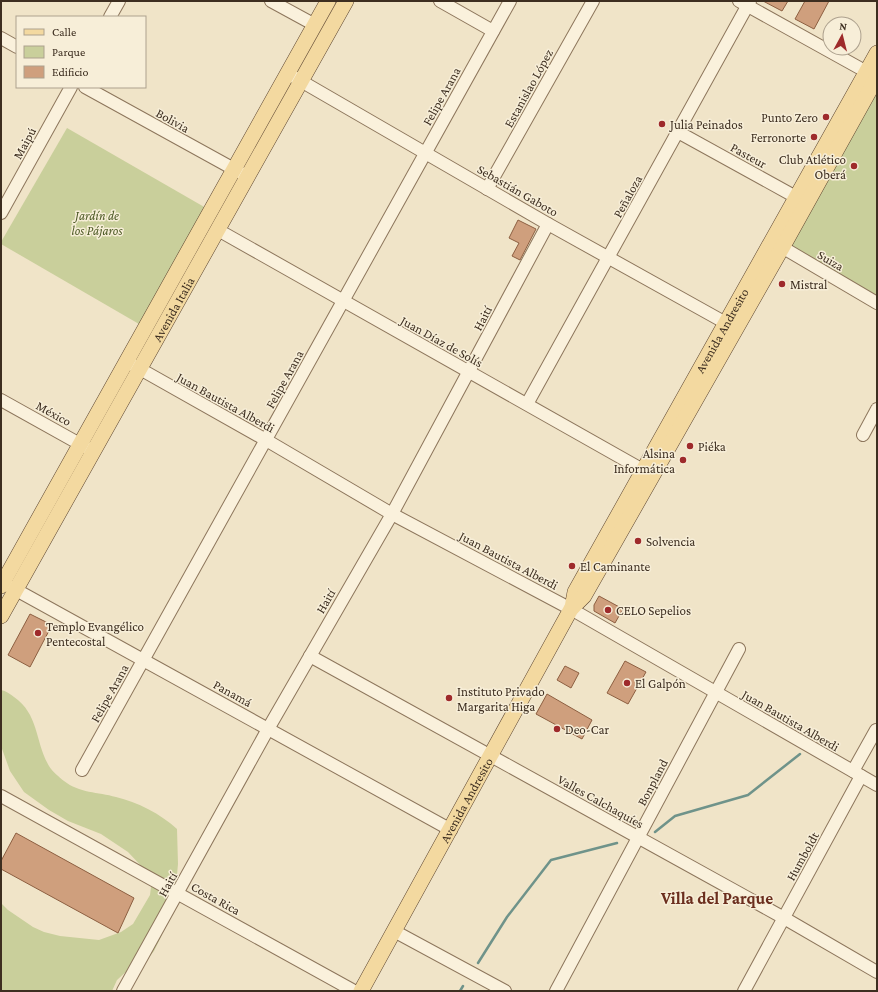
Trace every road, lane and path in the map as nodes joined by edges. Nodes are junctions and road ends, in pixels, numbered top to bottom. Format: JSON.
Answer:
{"nodes":[{"id":1,"x":119,"y":1,"type":"edge"},
{"id":2,"x":271,"y":1,"type":"edge"},
{"id":3,"x":328,"y":1,"type":"edge"},
{"id":4,"x":346,"y":1,"type":"edge"},
{"id":5,"x":440,"y":1,"type":"edge"},
{"id":6,"x":510,"y":1,"type":"edge"},
{"id":7,"x":593,"y":1,"type":"edge"},
{"id":8,"x":745,"y":3,"type":"edge"},
{"id":9,"x":111,"y":16,"type":"edge"},
{"id":10,"x":315,"y":25,"type":"junction"},
{"id":11,"x":493,"y":31,"type":"junction"},
{"id":12,"x":1,"y":38,"type":"edge"},
{"id":13,"x":16,"y":46,"type":"edge"},
{"id":14,"x":877,"y":53,"type":"edge"},
{"id":15,"x":287,"y":74,"type":"junction"},
{"id":16,"x":874,"y":76,"type":"edge"},
{"id":17,"x":301,"y":81,"type":"junction"},
{"id":18,"x":70,"y":88,"type":"edge"},
{"id":19,"x":88,"y":88,"type":"edge"},
{"id":20,"x":678,"y":132,"type":"junction"},
{"id":21,"x":425,"y":153,"type":"junction"},
{"id":22,"x":234,"y":169,"type":"junction"},
{"id":23,"x":247,"y":177,"type":"junction"},
{"id":24,"x":487,"y":189,"type":"junction"},
{"id":25,"x":802,"y":200,"type":"junction"},
{"id":26,"x":1,"y":213,"type":"edge"},
{"id":27,"x":548,"y":224,"type":"junction"},
{"id":28,"x":218,"y":230,"type":"junction"},
{"id":29,"x":777,"y":245,"type":"junction"},
{"id":30,"x":608,"y":258,"type":"junction"},
{"id":31,"x":343,"y":301,"type":"junction"},
{"id":32,"x":877,"y":303,"type":"edge"},
{"id":33,"x":731,"y":325,"type":"junction"},
{"id":34,"x":133,"y":366,"type":"junction"},
{"id":35,"x":469,"y":372,"type":"junction"},
{"id":36,"x":1,"y":400,"type":"edge"},
{"id":37,"x":528,"y":404,"type":"junction"},
{"id":38,"x":877,"y":410,"type":"edge"},
{"id":39,"x":863,"y":435,"type":"dead end"},
{"id":40,"x":266,"y":440,"type":"junction"},
{"id":41,"x":87,"y":448,"type":"junction"},
{"id":42,"x":648,"y":472,"type":"junction"},
{"id":43,"x":392,"y":514,"type":"junction"},
{"id":44,"x":5,"y":585,"type":"edge"},
{"id":45,"x":572,"y":609,"type":"junction"},
{"id":46,"x":1,"y":616,"type":"edge"},
{"id":47,"x":739,"y":649,"type":"dead end"},
{"id":48,"x":310,"y":656,"type":"junction"},
{"id":49,"x":143,"y":660,"type":"junction"},
{"id":50,"x":716,"y":692,"type":"junction"},
{"id":51,"x":268,"y":729,"type":"junction"},
{"id":52,"x":876,"y":730,"type":"dead end"},
{"id":53,"x":490,"y":756,"type":"junction"},
{"id":54,"x":82,"y":770,"type":"dead end"},
{"id":55,"x":857,"y":774,"type":"junction"},
{"id":56,"x":877,"y":785,"type":"edge"},
{"id":57,"x":1,"y":796,"type":"edge"},
{"id":58,"x":451,"y":830,"type":"junction"},
{"id":59,"x":638,"y":838,"type":"junction"},
{"id":60,"x":178,"y":893,"type":"junction"},
{"id":61,"x":784,"y":918,"type":"junction"},
{"id":62,"x":394,"y":931,"type":"junction"},
{"id":63,"x":877,"y":972,"type":"edge"},
{"id":64,"x":123,"y":991,"type":"edge"},
{"id":65,"x":354,"y":991,"type":"edge"},
{"id":66,"x":361,"y":991,"type":"edge"},
{"id":67,"x":505,"y":991,"type":"edge"},
{"id":68,"x":556,"y":991,"type":"edge"},
{"id":69,"x":744,"y":991,"type":"edge"}],
"edges":[{"from":1,"to":9,"type":"street"},
{"from":2,"to":10,"type":"street"},
{"from":3,"to":10,"type":"main road","name":"Avenida Italia"},
{"from":4,"to":17,"type":"main road","name":"Avenida Italia"},
{"from":5,"to":11,"type":"street"},
{"from":6,"to":11,"type":"street","name":"Felipe Arana"},
{"from":7,"to":24,"type":"street","name":"Estanislao López"},
{"from":8,"to":16,"type":"street"},
{"from":8,"to":20,"type":"street","name":"Peñaloza"},
{"from":10,"to":15,"type":"main road","name":"Avenida Italia"},
{"from":11,"to":21,"type":"street","name":"Felipe Arana"},
{"from":12,"to":13,"type":"street"},
{"from":14,"to":16,"type":"main road","name":"Avenida Andresito"},
{"from":15,"to":17,"type":"street","name":"Sebastián Gaboto"},
{"from":15,"to":22,"type":"main road","name":"Avenida Italia"},
{"from":16,"to":25,"type":"main road","name":"Avenida Andresito"},
{"from":17,"to":21,"type":"street","name":"Sebastián Gaboto"},
{"from":17,"to":23,"type":"main road","name":"Avenida Italia"},
{"from":18,"to":26,"type":"street","name":"Maipú"},
{"from":19,"to":22,"type":"street","name":"Bolivia"},
{"from":20,"to":25,"type":"street","name":"Pasteur"},
{"from":20,"to":30,"type":"street","name":"Peñaloza"},
{"from":21,"to":24,"type":"street","name":"Sebastián Gaboto"},
{"from":21,"to":31,"type":"street","name":"Felipe Arana"},
{"from":22,"to":23,"type":"street","name":"Bolivia"},
{"from":22,"to":34,"type":"main road","name":"Avenida Italia"},
{"from":23,"to":28,"type":"main road","name":"Avenida Italia"},
{"from":24,"to":27,"type":"street","name":"Sebastián Gaboto"},
{"from":25,"to":29,"type":"main road","name":"Avenida Andresito"},
{"from":27,"to":30,"type":"street","name":"Sebastián Gaboto"},
{"from":27,"to":35,"type":"street","name":"Haití"},
{"from":28,"to":31,"type":"street","name":"Juan Díaz de Solís"},
{"from":28,"to":34,"type":"main road","name":"Avenida Italia"},
{"from":29,"to":32,"type":"street","name":"Suiza"},
{"from":29,"to":33,"type":"main road","name":"Avenida Andresito"},
{"from":30,"to":33,"type":"street","name":"Sebastián Gaboto"},
{"from":30,"to":37,"type":"street","name":"Peñaloza"},
{"from":31,"to":35,"type":"street","name":"Juan Díaz de Solís"},
{"from":31,"to":40,"type":"street","name":"Felipe Arana"},
{"from":33,"to":42,"type":"main road","name":"Avenida Andresito"},
{"from":34,"to":40,"type":"street","name":"Juan Bautista Alberdi"},
{"from":34,"to":41,"type":"main road","name":"Avenida Italia"},
{"from":35,"to":37,"type":"street","name":"Juan Díaz de Solís"},
{"from":35,"to":43,"type":"street","name":"Haití"},
{"from":36,"to":41,"type":"street","name":"México"},
{"from":37,"to":42,"type":"street","name":"Juan Díaz de Solís"},
{"from":38,"to":39,"type":"street"},
{"from":40,"to":43,"type":"street","name":"Juan Bautista Alberdi"},
{"from":40,"to":49,"type":"street","name":"Felipe Arana"},
{"from":41,"to":44,"type":"main road","name":"Avenida Italia"},
{"from":42,"to":45,"type":"main road","name":"Avenida Andresito"},
{"from":43,"to":45,"type":"street","name":"Juan Bautista Alberdi"},
{"from":43,"to":48,"type":"street","name":"Haití"},
{"from":44,"to":46,"type":"main road","name":"Avenida Italia"},
{"from":44,"to":49,"type":"street","name":"Panamá"},
{"from":45,"to":50,"type":"street","name":"Juan Bautista Alberdi"},
{"from":45,"to":53,"type":"main road","name":"Avenida Andresito"},
{"from":47,"to":50,"type":"street","name":"Bonpland"},
{"from":48,"to":51,"type":"street","name":"Haití"},
{"from":48,"to":53,"type":"street","name":"Valles Calchaquíes"},
{"from":49,"to":51,"type":"street","name":"Panamá"},
{"from":49,"to":54,"type":"street","name":"Felipe Arana"},
{"from":50,"to":55,"type":"street","name":"Juan Bautista Alberdi"},
{"from":50,"to":59,"type":"street","name":"Bonpland"},
{"from":51,"to":58,"type":"street","name":"Panamá"},
{"from":51,"to":60,"type":"street","name":"Haití"},
{"from":52,"to":55,"type":"street","name":"Humboldt"},
{"from":53,"to":58,"type":"main road","name":"Avenida Andresito"},
{"from":53,"to":59,"type":"street","name":"Valles Calchaquíes"},
{"from":55,"to":56,"type":"street","name":"Juan Bautista Alberdi"},
{"from":55,"to":61,"type":"street","name":"Humboldt"},
{"from":57,"to":60,"type":"street","name":"Costa Rica"},
{"from":58,"to":62,"type":"main road","name":"Avenida Andresito"},
{"from":59,"to":61,"type":"street","name":"Valles Calchaquíes"},
{"from":59,"to":68,"type":"street","name":"Bonpland"},
{"from":60,"to":64,"type":"street","name":"Haití"},
{"from":60,"to":65,"type":"street","name":"Costa Rica"},
{"from":61,"to":63,"type":"street","name":"Valles Calchaquíes"},
{"from":61,"to":69,"type":"street","name":"Humboldt"},
{"from":62,"to":66,"type":"main road","name":"Avenida Andresito"},
{"from":62,"to":67,"type":"street"}]}
